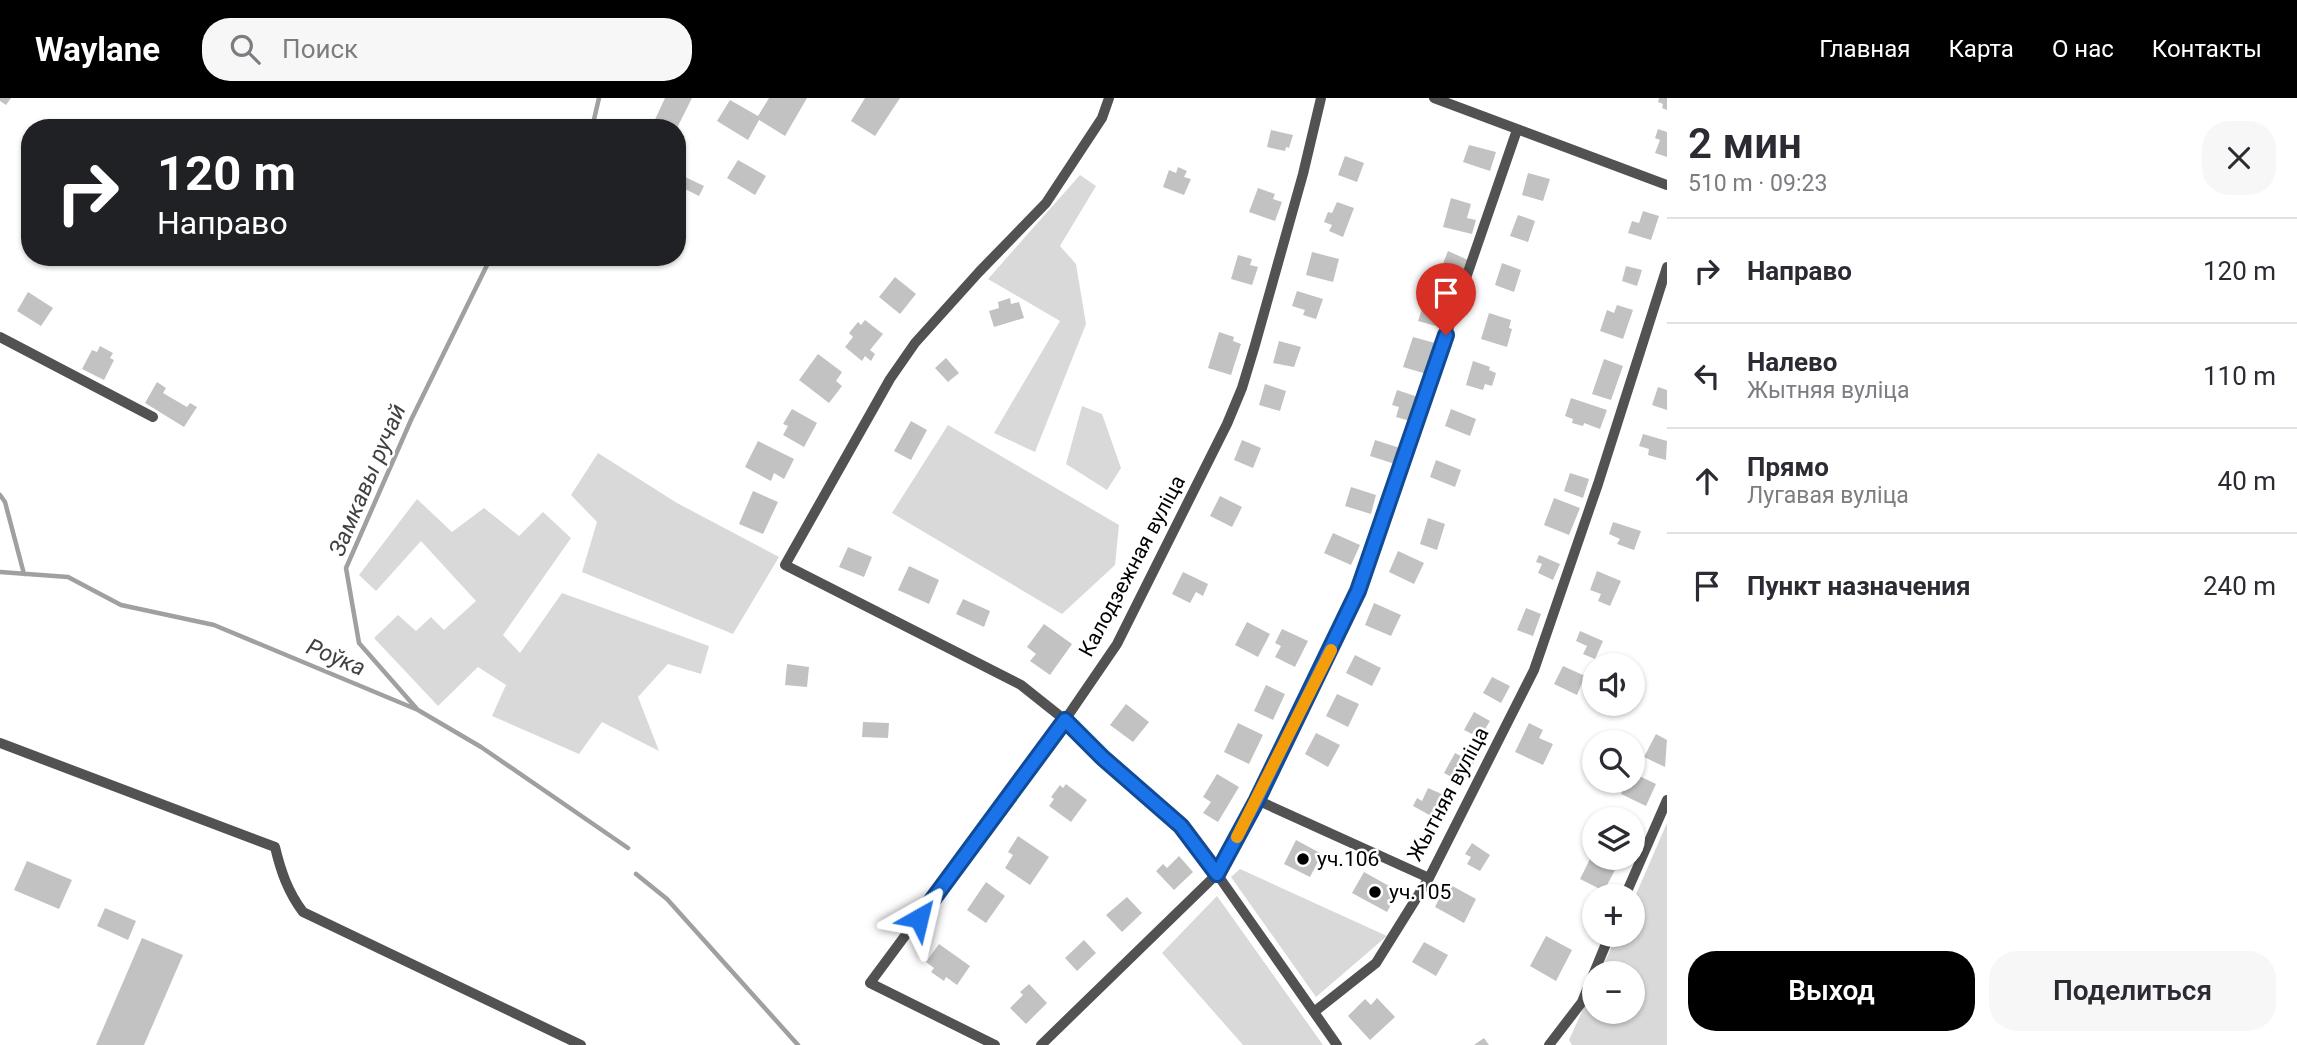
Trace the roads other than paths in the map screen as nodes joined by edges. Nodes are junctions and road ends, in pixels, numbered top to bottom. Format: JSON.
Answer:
{"nodes":[{"id":1,"x":1109,"y":98,"type":"edge"},
{"id":2,"x":1321,"y":98,"type":"edge"},
{"id":3,"x":1434,"y":98,"type":"edge"},
{"id":4,"x":1517,"y":130,"type":"junction"},
{"id":5,"x":1665,"y":181,"type":"edge"},
{"id":6,"x":1667,"y":267,"type":"edge"},
{"id":7,"x":0,"y":337,"type":"edge"},
{"id":8,"x":153,"y":417,"type":"dead end"},
{"id":9,"x":1065,"y":720,"type":"junction"},
{"id":10,"x":0,"y":743,"type":"edge"},
{"id":11,"x":1257,"y":800,"type":"junction"},
{"id":12,"x":1667,"y":800,"type":"edge"},
{"id":13,"x":1217,"y":874,"type":"junction"},
{"id":14,"x":1429,"y":878,"type":"junction"},
{"id":15,"x":1630,"y":884,"type":"edge"},
{"id":16,"x":1605,"y":947,"type":"edge"},
{"id":17,"x":1314,"y":1012,"type":"junction"},
{"id":18,"x":581,"y":1045,"type":"edge"},
{"id":19,"x":995,"y":1045,"type":"edge"},
{"id":20,"x":1041,"y":1045,"type":"edge"},
{"id":21,"x":1337,"y":1045,"type":"edge"},
{"id":22,"x":1549,"y":1045,"type":"edge"}],
"edges":[{"from":1,"to":9,"type":"street"},
{"from":2,"to":9,"type":"street","name":"Калодзежная вуліца"},
{"from":3,"to":4,"type":"street"},
{"from":4,"to":5,"type":"street"},
{"from":4,"to":11,"type":"street"},
{"from":6,"to":14,"type":"street","name":"Жытняя вуліца"},
{"from":7,"to":8,"type":"street"},
{"from":9,"to":13,"type":"street"},
{"from":9,"to":19,"type":"street","name":"Калодзежная вуліца"},
{"from":10,"to":18,"type":"street"},
{"from":11,"to":13,"type":"street"},
{"from":11,"to":14,"type":"street","name":"Жытняя вуліца"},
{"from":12,"to":15,"type":"street"},
{"from":13,"to":17,"type":"street"},
{"from":13,"to":20,"type":"street"},
{"from":14,"to":17,"type":"street"},
{"from":16,"to":22,"type":"street"},
{"from":17,"to":21,"type":"street"}]}
